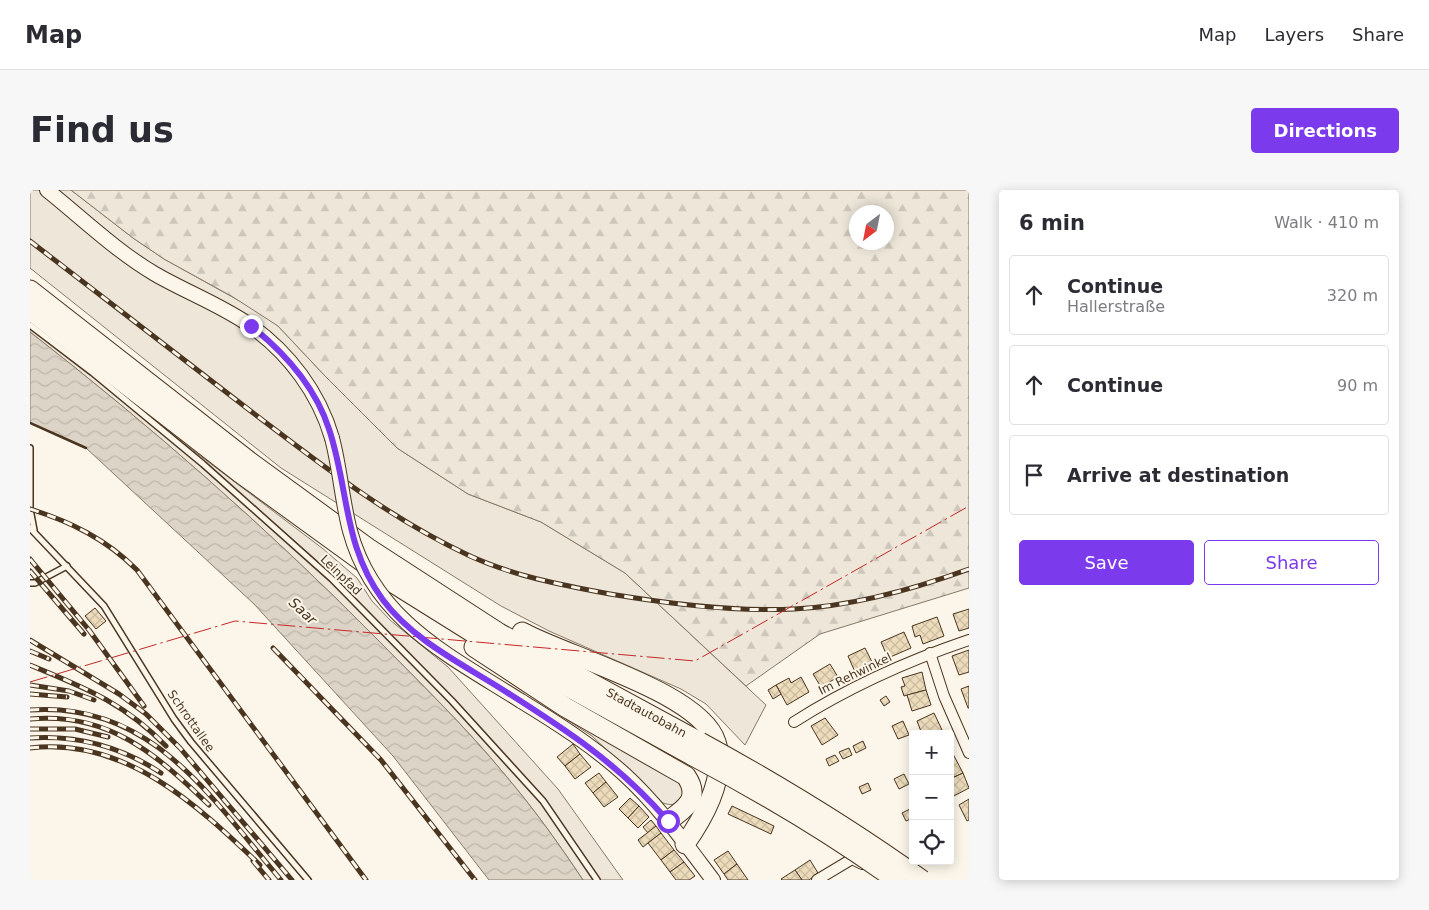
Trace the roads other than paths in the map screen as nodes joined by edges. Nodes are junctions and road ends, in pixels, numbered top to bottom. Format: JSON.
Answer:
{"nodes":[{"id":1,"x":47,"y":190,"type":"edge"},
{"id":2,"x":30,"y":290,"type":"edge"},
{"id":3,"x":30,"y":310,"type":"edge"},
{"id":4,"x":30,"y":325,"type":"edge"},
{"id":5,"x":30,"y":448,"type":"edge"},
{"id":6,"x":305,"y":511,"type":"junction"},
{"id":7,"x":32,"y":529,"type":"edge"},
{"id":8,"x":68,"y":566,"type":"junction"},
{"id":9,"x":391,"y":573,"type":"junction"},
{"id":10,"x":30,"y":583,"type":"edge"},
{"id":11,"x":969,"y":640,"type":"edge"},
{"id":12,"x":930,"y":654,"type":"junction"},
{"id":13,"x":794,"y":722,"type":"dead end"},
{"id":14,"x":697,"y":749,"type":"junction"},
{"id":15,"x":969,"y":753,"type":"edge"},
{"id":16,"x":668,"y":821,"type":"junction"},
{"id":17,"x":685,"y":844,"type":"junction"},
{"id":18,"x":308,"y":880,"type":"edge"},
{"id":19,"x":597,"y":880,"type":"edge"},
{"id":20,"x":713,"y":880,"type":"edge"},
{"id":21,"x":817,"y":880,"type":"edge"},
{"id":22,"x":884,"y":880,"type":"edge"},
{"id":23,"x":896,"y":880,"type":"edge"},
{"id":24,"x":922,"y":880,"type":"edge"}],
"edges":[{"from":1,"to":16,"type":"street","bridge":true},
{"from":2,"to":6,"type":"highway"},
{"from":3,"to":6,"type":"highway"},
{"from":4,"to":19,"type":"lane","name":"Leinpfad"},
{"from":5,"to":7,"type":"lane"},
{"from":6,"to":9,"type":"highway"},
{"from":6,"to":9,"type":"highway","name":"Stadtautobahn"},
{"from":7,"to":8,"type":"lane","name":"Schrottallee"},
{"from":8,"to":10,"type":"lane"},
{"from":8,"to":18,"type":"lane","name":"Schrottallee"},
{"from":9,"to":14,"type":"highway","name":"Stadtautobahn"},
{"from":9,"to":16,"type":"highway"},
{"from":9,"to":17,"type":"highway"},
{"from":11,"to":12,"type":"street","name":"Im Rehwinkel"},
{"from":12,"to":13,"type":"street","name":"Im Rehwinkel"},
{"from":12,"to":15,"type":"street"},
{"from":14,"to":23,"type":"highway","bridge":true},
{"from":14,"to":24,"type":"highway","name":"Stadtautobahn","bridge":true},
{"from":16,"to":17,"type":"street"},
{"from":17,"to":20,"type":"street"},
{"from":21,"to":22,"type":"street"}]}
